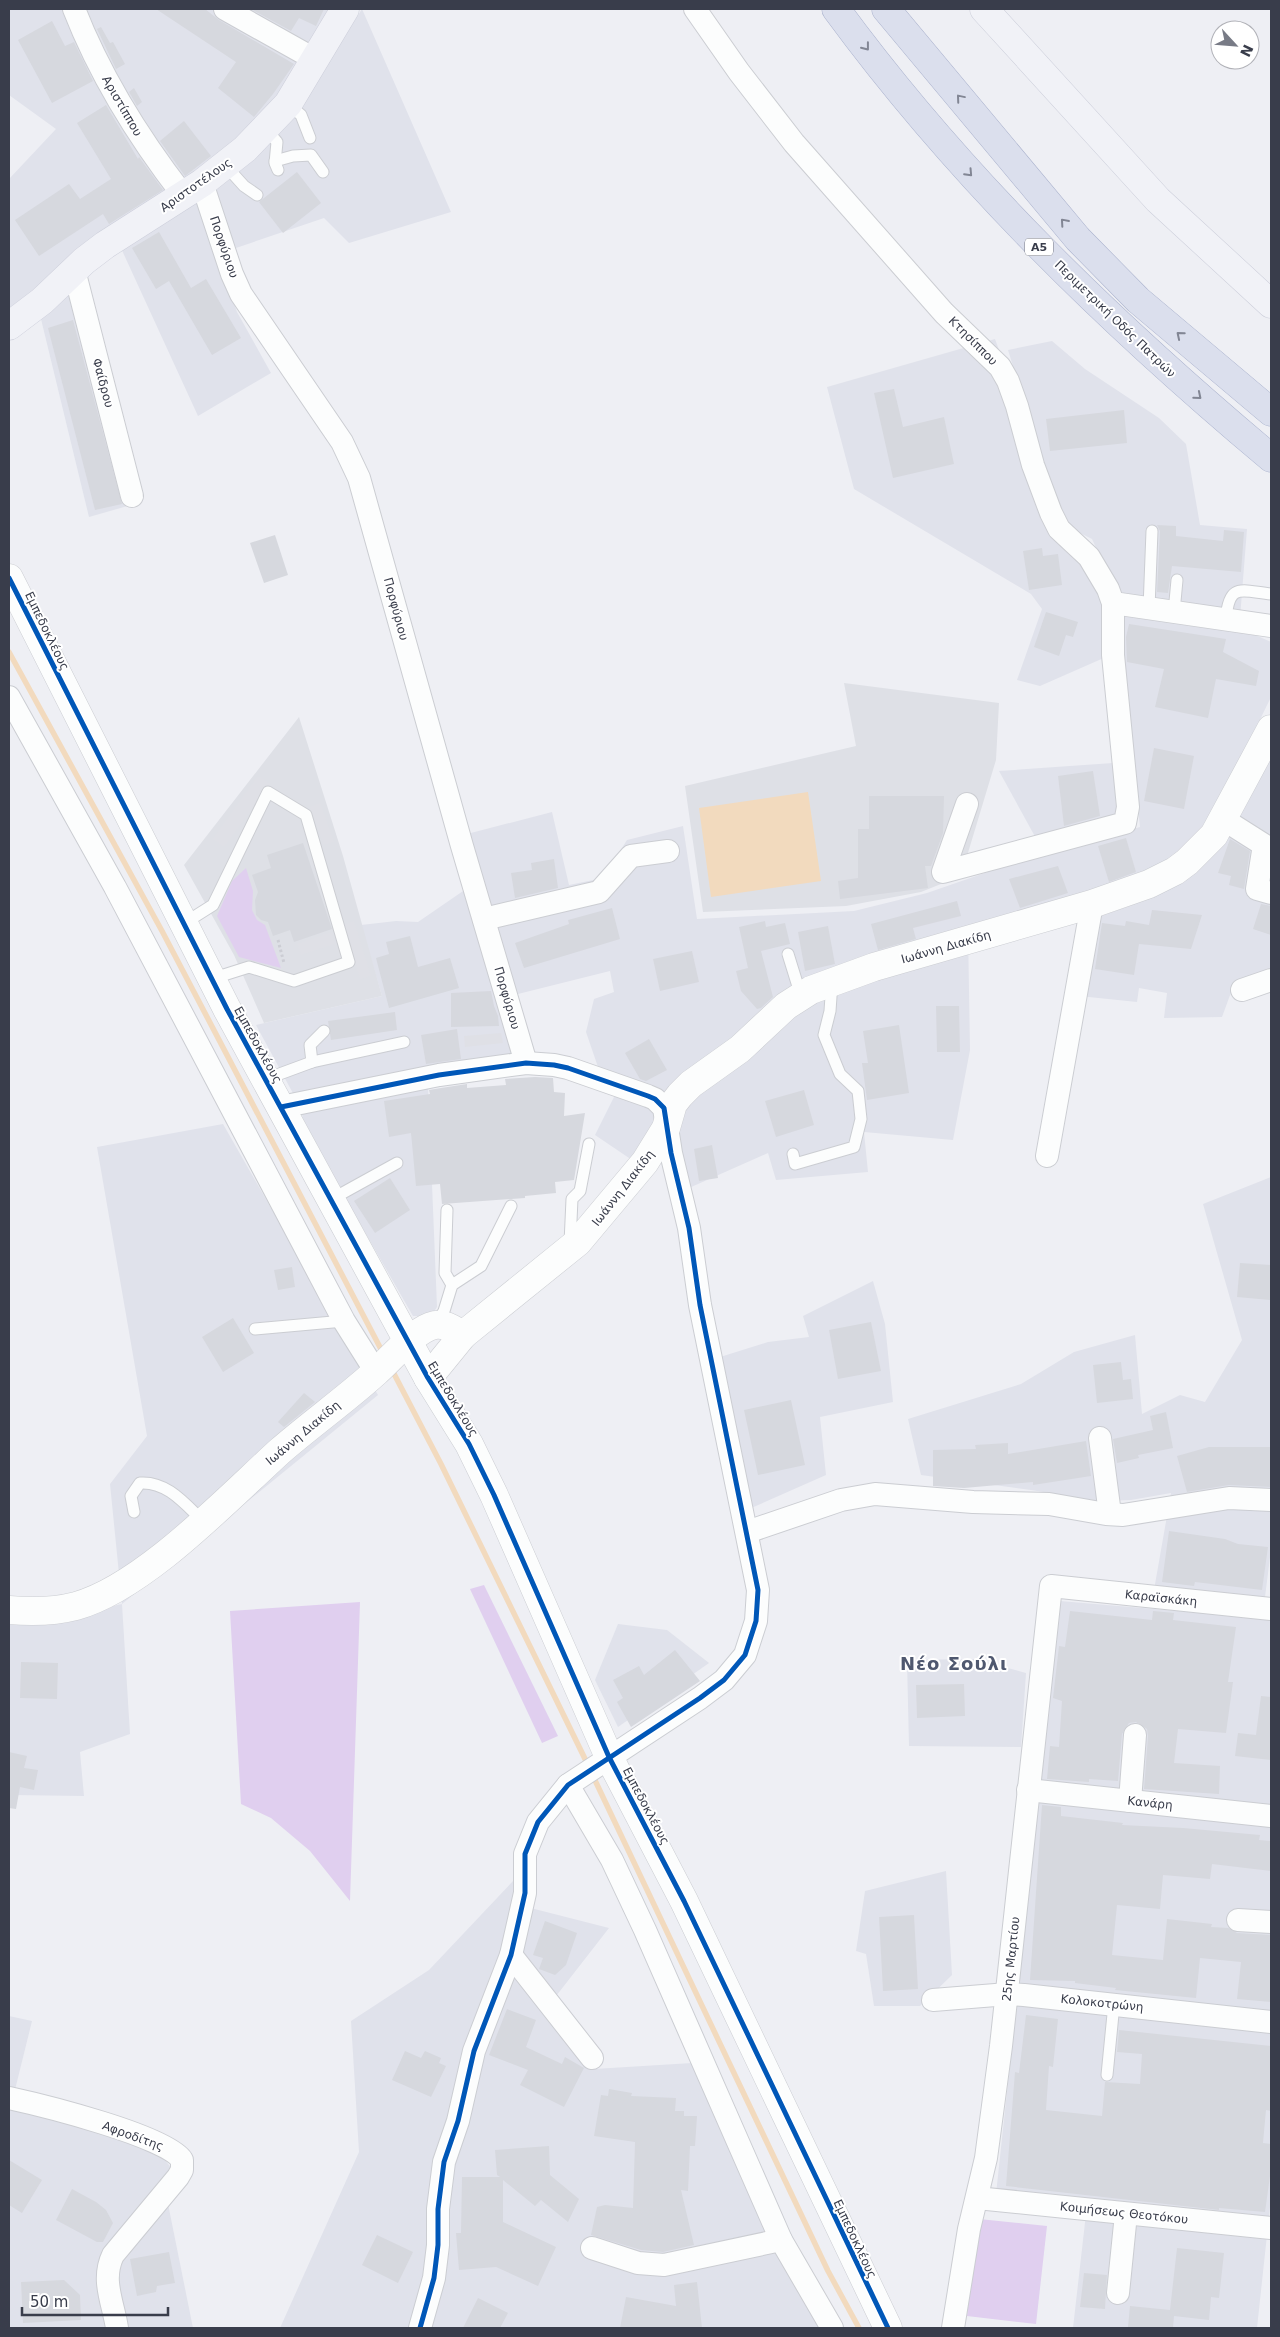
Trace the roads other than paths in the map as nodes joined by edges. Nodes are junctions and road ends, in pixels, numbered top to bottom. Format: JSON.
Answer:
{"nodes":[{"id":1,"x":74,"y":9,"type":"edge"},
{"id":2,"x":225,"y":9,"type":"edge"},
{"id":3,"x":345,"y":9,"type":"edge"},
{"id":4,"x":696,"y":9,"type":"edge"},
{"id":5,"x":836,"y":9,"type":"edge"},
{"id":6,"x":886,"y":9,"type":"edge"},
{"id":7,"x":984,"y":9,"type":"edge"},
{"id":8,"x":316,"y":60,"type":"junction"},
{"id":9,"x":288,"y":104,"type":"junction"},
{"id":10,"x":266,"y":129,"type":"junction"},
{"id":11,"x":310,"y":138,"type":"dead end"},
{"id":12,"x":226,"y":165,"type":"junction"},
{"id":13,"x":323,"y":172,"type":"dead end"},
{"id":14,"x":193,"y":189,"type":"junction"},
{"id":15,"x":257,"y":195,"type":"dead end"},
{"id":16,"x":74,"y":270,"type":"junction"},
{"id":17,"x":1271,"y":304,"type":"edge"},
{"id":18,"x":9,"y":326,"type":"edge"},
{"id":19,"x":1271,"y":412,"type":"edge"},
{"id":20,"x":1271,"y":458,"type":"edge"},
{"id":21,"x":132,"y":496,"type":"dead end"},
{"id":22,"x":1152,"y":531,"type":"dead end"},
{"id":23,"x":9,"y":578,"type":"edge"},
{"id":24,"x":1177,"y":580,"type":"dead end"},
{"id":25,"x":1271,"y":594,"type":"edge"},
{"id":26,"x":1113,"y":603,"type":"junction"},
{"id":27,"x":1149,"y":608,"type":"junction"},
{"id":28,"x":1174,"y":612,"type":"junction"},
{"id":29,"x":1226,"y":619,"type":"junction"},
{"id":30,"x":1271,"y":626,"type":"edge"},
{"id":31,"x":9,"y":697,"type":"edge"},
{"id":32,"x":1271,"y":729,"type":"edge"},
{"id":33,"x":967,"y":804,"type":"dead end"},
{"id":34,"x":1223,"y":820,"type":"junction"},
{"id":35,"x":668,"y":851,"type":"dead end"},
{"id":36,"x":1271,"y":893,"type":"edge"},
{"id":37,"x":1092,"y":904,"type":"junction"},
{"id":38,"x":484,"y":919,"type":"junction"},
{"id":39,"x":183,"y":924,"type":"junction"},
{"id":40,"x":788,"y":954,"type":"dead end"},
{"id":41,"x":211,"y":979,"type":"junction"},
{"id":42,"x":1271,"y":980,"type":"edge"},
{"id":43,"x":832,"y":982,"type":"junction"},
{"id":44,"x":1242,"y":990,"type":"dead end"},
{"id":45,"x":801,"y":996,"type":"junction"},
{"id":46,"x":324,"y":1031,"type":"dead end"},
{"id":47,"x":404,"y":1042,"type":"dead end"},
{"id":48,"x":312,"y":1062,"type":"junction"},
{"id":49,"x":526,"y":1063,"type":"junction"},
{"id":50,"x":266,"y":1080,"type":"junction"},
{"id":51,"x":281,"y":1107,"type":"junction"},
{"id":52,"x":666,"y":1128,"type":"junction"},
{"id":53,"x":589,"y":1144,"type":"dead end"},
{"id":54,"x":793,"y":1154,"type":"dead end"},
{"id":55,"x":1047,"y":1156,"type":"dead end"},
{"id":56,"x":397,"y":1163,"type":"dead end"},
{"id":57,"x":330,"y":1200,"type":"junction"},
{"id":58,"x":511,"y":1206,"type":"dead end"},
{"id":59,"x":447,"y":1210,"type":"dead end"},
{"id":60,"x":570,"y":1250,"type":"junction"},
{"id":61,"x":452,"y":1285,"type":"junction"},
{"id":62,"x":344,"y":1321,"type":"junction"},
{"id":63,"x":436,"y":1324,"type":"junction"},
{"id":64,"x":255,"y":1328,"type":"dead end"},
{"id":65,"x":463,"y":1334,"type":"junction"},
{"id":66,"x":408,"y":1342,"type":"junction"},
{"id":67,"x":376,"y":1372,"type":"junction"},
{"id":68,"x":428,"y":1378,"type":"junction"},
{"id":69,"x":1100,"y":1438,"type":"dead end"},
{"id":70,"x":1271,"y":1500,"type":"edge"},
{"id":71,"x":134,"y":1512,"type":"dead end"},
{"id":72,"x":1110,"y":1514,"type":"junction"},
{"id":73,"x":203,"y":1521,"type":"junction"},
{"id":74,"x":748,"y":1532,"type":"junction"},
{"id":75,"x":1051,"y":1586,"type":"joint"},
{"id":76,"x":1271,"y":1609,"type":"edge"},
{"id":77,"x":9,"y":1610,"type":"edge"},
{"id":78,"x":1135,"y":1735,"type":"dead end"},
{"id":79,"x":609,"y":1757,"type":"junction"},
{"id":80,"x":575,"y":1781,"type":"junction"},
{"id":81,"x":1028,"y":1790,"type":"junction"},
{"id":82,"x":1130,"y":1801,"type":"junction"},
{"id":83,"x":1271,"y":1816,"type":"edge"},
{"id":84,"x":1238,"y":1920,"type":"dead end"},
{"id":85,"x":1271,"y":1922,"type":"edge"},
{"id":86,"x":511,"y":1955,"type":"junction"},
{"id":87,"x":1008,"y":1994,"type":"junction"},
{"id":88,"x":933,"y":2000,"type":"dead end"},
{"id":89,"x":1114,"y":2004,"type":"junction"},
{"id":90,"x":1271,"y":2022,"type":"edge"},
{"id":91,"x":592,"y":2058,"type":"dead end"},
{"id":92,"x":1107,"y":2074,"type":"dead end"},
{"id":93,"x":9,"y":2098,"type":"edge"},
{"id":94,"x":977,"y":2198,"type":"junction"},
{"id":95,"x":1126,"y":2214,"type":"junction"},
{"id":96,"x":1271,"y":2228,"type":"edge"},
{"id":97,"x":781,"y":2240,"type":"junction"},
{"id":98,"x":592,"y":2248,"type":"dead end"},
{"id":99,"x":1118,"y":2293,"type":"dead end"},
{"id":100,"x":117,"y":2328,"type":"edge"},
{"id":101,"x":420,"y":2328,"type":"edge"},
{"id":102,"x":832,"y":2328,"type":"edge"},
{"id":103,"x":888,"y":2328,"type":"edge"},
{"id":104,"x":953,"y":2328,"type":"edge"}],
"edges":[{"from":1,"to":14,"type":"street","name":"Αριστίππου"},
{"from":2,"to":8,"type":"street"},
{"from":3,"to":8,"type":"main road","name":"Αριστοτέλους"},
{"from":4,"to":26,"type":"street","name":"Κτησίππου"},
{"from":5,"to":20,"type":"highway","name":"Περιμετρική Οδός Πατρών","number":"Α5","one_way":true},
{"from":19,"to":6,"type":"highway","one_way":true},
{"from":7,"to":17,"type":"main road"},
{"from":8,"to":9,"type":"main road","name":"Αριστοτέλους"},
{"from":9,"to":10,"type":"main road","name":"Αριστοτέλους"},
{"from":9,"to":11,"type":"lane"},
{"from":10,"to":12,"type":"main road","name":"Αριστοτέλους"},
{"from":10,"to":13,"type":"lane"},
{"from":12,"to":14,"type":"main road","name":"Αριστοτέλους"},
{"from":12,"to":15,"type":"lane"},
{"from":14,"to":16,"type":"main road","name":"Αριστοτέλους"},
{"from":14,"to":38,"type":"street","name":"Πορφύριου"},
{"from":16,"to":18,"type":"main road","name":"Αριστοτέλους"},
{"from":16,"to":21,"type":"street","name":"Φαίδρου"},
{"from":22,"to":27,"type":"lane"},
{"from":23,"to":39,"type":"street","name":"Εμπεδοκλέους"},
{"from":24,"to":28,"type":"lane"},
{"from":25,"to":29,"type":"lane"},
{"from":26,"to":27,"type":"street"},
{"from":26,"to":33,"type":"street"},
{"from":27,"to":28,"type":"street"},
{"from":28,"to":29,"type":"street"},
{"from":29,"to":30,"type":"street"},
{"from":31,"to":62,"type":"street"},
{"from":32,"to":34,"type":"street","name":"Ιωάννη Διακίδη"},
{"from":34,"to":36,"type":"street"},
{"from":34,"to":37,"type":"street","name":"Ιωάννη Διακίδη"},
{"from":35,"to":38,"type":"street"},
{"from":37,"to":43,"type":"street","name":"Ιωάννη Διακίδη"},
{"from":37,"to":55,"type":"street"},
{"from":38,"to":49,"type":"street","name":"Πορφύριου"},
{"from":39,"to":41,"type":"street","name":"Εμπεδοκλέους"},
{"from":39,"to":41,"type":"lane"},
{"from":40,"to":45,"type":"lane"},
{"from":41,"to":50,"type":"street","name":"Εμπεδοκλέους"},
{"from":42,"to":44,"type":"street"},
{"from":43,"to":45,"type":"street","name":"Ιωάννη Διακίδη"},
{"from":43,"to":54,"type":"lane"},
{"from":45,"to":52,"type":"street","name":"Ιωάννη Διακίδη"},
{"from":46,"to":48,"type":"lane"},
{"from":47,"to":48,"type":"lane"},
{"from":48,"to":50,"type":"lane"},
{"from":49,"to":51,"type":"street"},
{"from":49,"to":52,"type":"street"},
{"from":50,"to":51,"type":"street","name":"Εμπεδοκλέους"},
{"from":51,"to":57,"type":"street","name":"Εμπεδοκλέους"},
{"from":52,"to":60,"type":"street","name":"Ιωάννη Διακίδη"},
{"from":52,"to":74,"type":"street"},
{"from":53,"to":60,"type":"lane"},
{"from":56,"to":57,"type":"lane"},
{"from":57,"to":66,"type":"street","name":"Εμπεδοκλέους"},
{"from":58,"to":61,"type":"lane"},
{"from":59,"to":61,"type":"lane"},
{"from":60,"to":65,"type":"street","name":"Ιωάννη Διακίδη"},
{"from":61,"to":63,"type":"lane"},
{"from":62,"to":64,"type":"lane"},
{"from":62,"to":67,"type":"street"},
{"from":63,"to":65,"type":"street"},
{"from":63,"to":66,"type":"street","name":"Ιωάννη Διακίδη"},
{"from":65,"to":68,"type":"street","name":"Ιωάννη Διακίδη"},
{"from":66,"to":67,"type":"street","name":"Ιωάννη Διακίδη"},
{"from":66,"to":68,"type":"street","name":"Εμπεδοκλέους"},
{"from":67,"to":73,"type":"street","name":"Ιωάννη Διακίδη"},
{"from":68,"to":79,"type":"street","name":"Εμπεδοκλέους"},
{"from":69,"to":72,"type":"street"},
{"from":70,"to":72,"type":"street"},
{"from":71,"to":73,"type":"lane"},
{"from":72,"to":74,"type":"street"},
{"from":73,"to":77,"type":"street","name":"Ιωάννη Διακίδη"},
{"from":74,"to":79,"type":"street"},
{"from":75,"to":76,"type":"street","name":"Καραϊσκάκη"},
{"from":75,"to":81,"type":"street","name":"25ης Μαρτίου"},
{"from":78,"to":82,"type":"street"},
{"from":79,"to":80,"type":"street"},
{"from":79,"to":103,"type":"street","name":"Εμπεδοκλέους"},
{"from":80,"to":86,"type":"street"},
{"from":80,"to":97,"type":"street"},
{"from":81,"to":82,"type":"street","name":"Κανάρη"},
{"from":81,"to":87,"type":"street","name":"25ης Μαρτίου"},
{"from":82,"to":83,"type":"street","name":"Κανάρη"},
{"from":84,"to":85,"type":"street"},
{"from":86,"to":91,"type":"street"},
{"from":86,"to":101,"type":"street"},
{"from":87,"to":88,"type":"street","name":"Κολοκοτρώνη"},
{"from":87,"to":89,"type":"street","name":"Κολοκοτρώνη"},
{"from":87,"to":94,"type":"street","name":"25ης Μαρτίου"},
{"from":89,"to":90,"type":"street","name":"Κολοκοτρώνη"},
{"from":89,"to":92,"type":"lane"},
{"from":93,"to":100,"type":"street","name":"Αφροδίτης"},
{"from":94,"to":95,"type":"street","name":"Κοιμήσεως Θεοτόκου"},
{"from":94,"to":104,"type":"street","name":"25ης Μαρτίου"},
{"from":95,"to":96,"type":"street","name":"Κοιμήσεως Θεοτόκου"},
{"from":95,"to":99,"type":"street"},
{"from":97,"to":98,"type":"street"},
{"from":97,"to":102,"type":"street"}]}
